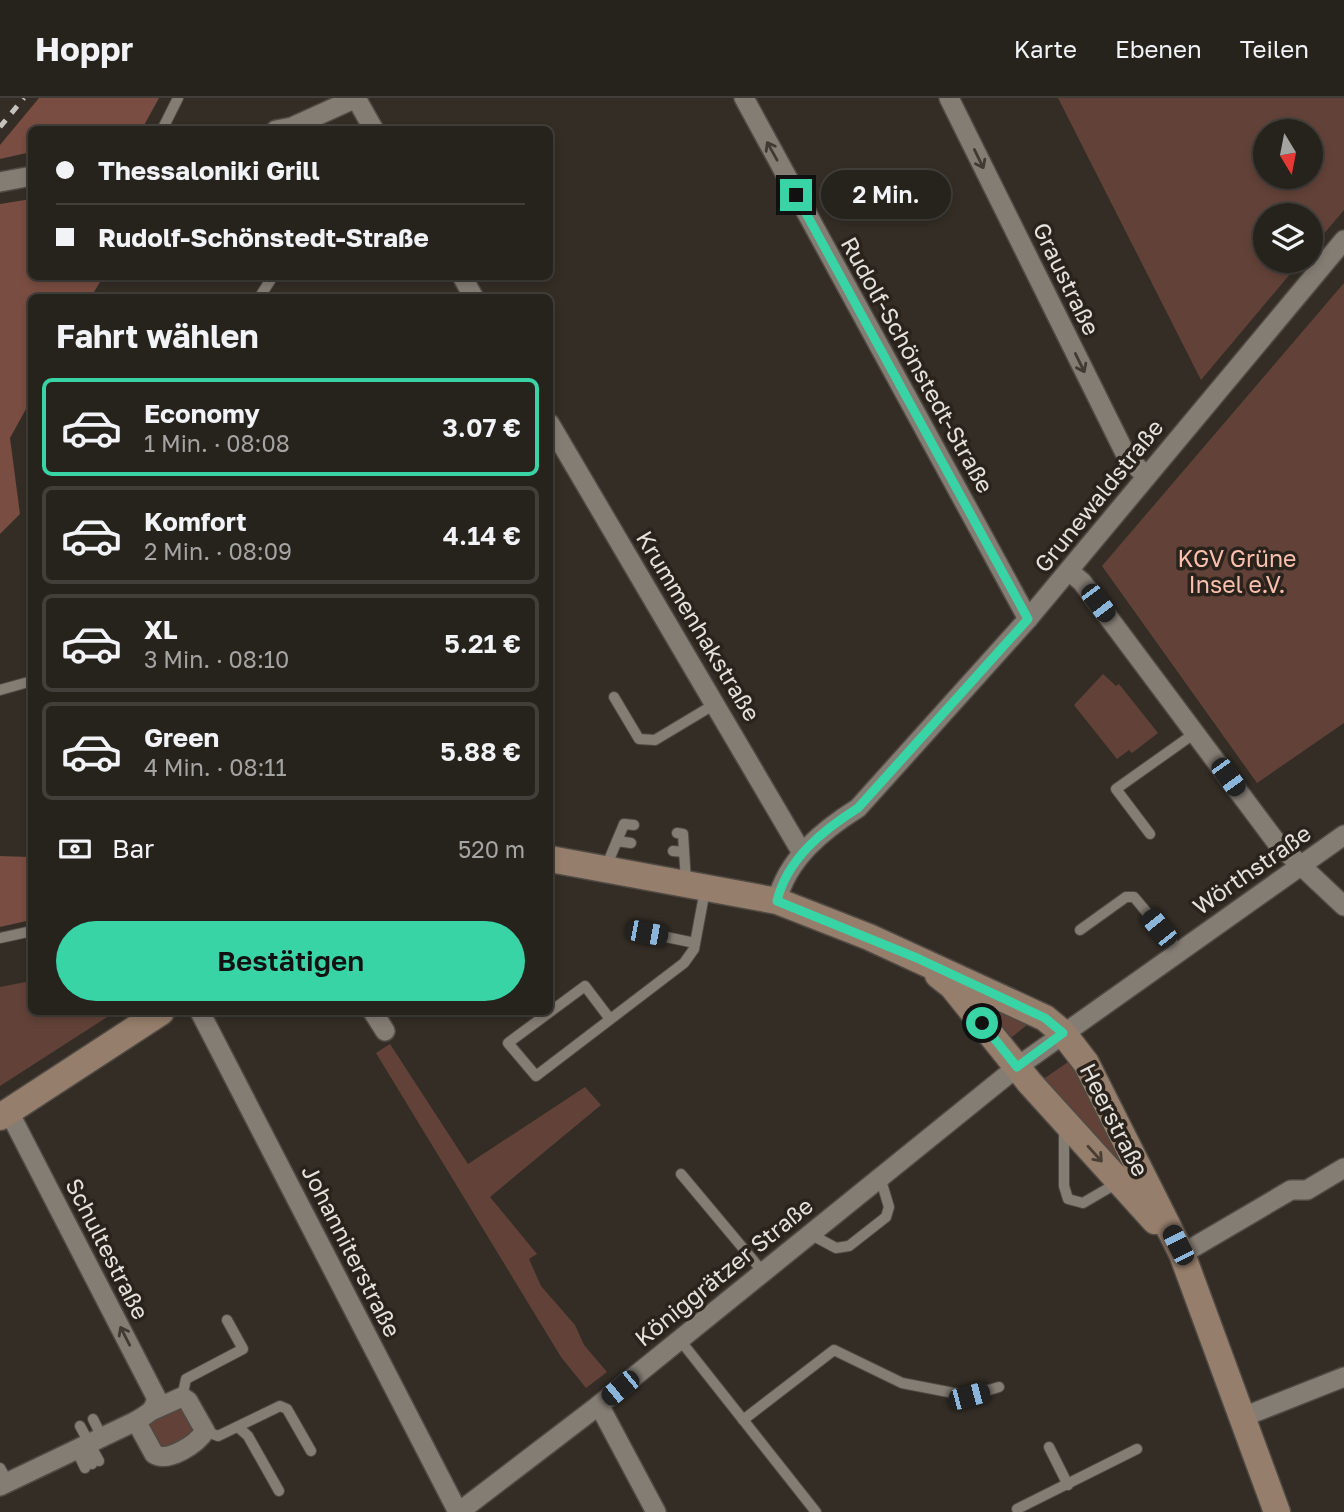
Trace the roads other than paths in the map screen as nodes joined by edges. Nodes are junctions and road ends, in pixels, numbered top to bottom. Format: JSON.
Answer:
{"nodes":[{"id":1,"x":178,"y":98,"type":"edge"},
{"id":2,"x":356,"y":98,"type":"edge"},
{"id":3,"x":744,"y":98,"type":"edge"},
{"id":4,"x":949,"y":98,"type":"edge"},
{"id":5,"x":164,"y":126,"type":"edge"},
{"id":6,"x":294,"y":126,"type":"edge"},
{"id":7,"x":372,"y":126,"type":"edge"},
{"id":8,"x":28,"y":177,"type":"edge"},
{"id":9,"x":0,"y":182,"type":"edge"},
{"id":10,"x":1344,"y":240,"type":"edge"},
{"id":11,"x":553,"y":435,"type":"edge"},
{"id":12,"x":1146,"y":476,"type":"junction"},
{"id":13,"x":1069,"y":571,"type":"junction"},
{"id":14,"x":1028,"y":619,"type":"junction"},
{"id":15,"x":28,"y":682,"type":"edge"},
{"id":16,"x":0,"y":690,"type":"edge"},
{"id":17,"x":614,"y":697,"type":"dead end"},
{"id":18,"x":716,"y":704,"type":"junction"},
{"id":19,"x":1195,"y":732,"type":"junction"},
{"id":20,"x":634,"y":825,"type":"dead end"},
{"id":21,"x":677,"y":833,"type":"dead end"},
{"id":22,"x":1150,"y":834,"type":"dead end"},
{"id":23,"x":1344,"y":835,"type":"edge"},
{"id":24,"x":617,"y":841,"type":"junction"},
{"id":25,"x":631,"y":843,"type":"dead end"},
{"id":26,"x":802,"y":853,"type":"junction"},
{"id":27,"x":553,"y":859,"type":"edge"},
{"id":28,"x":1300,"y":866,"type":"junction"},
{"id":29,"x":606,"y":867,"type":"junction"},
{"id":30,"x":696,"y":884,"type":"junction"},
{"id":31,"x":777,"y":901,"type":"junction"},
{"id":32,"x":1344,"y":906,"type":"edge"},
{"id":33,"x":1080,"y":930,"type":"dead end"},
{"id":34,"x":28,"y":932,"type":"edge"},
{"id":35,"x":647,"y":933,"type":"dead end"},
{"id":36,"x":0,"y":937,"type":"edge"},
{"id":37,"x":695,"y":943,"type":"junction"},
{"id":38,"x":1179,"y":951,"type":"junction"},
{"id":39,"x":917,"y":958,"type":"junction"},
{"id":40,"x":553,"y":1010,"type":"edge"},
{"id":41,"x":156,"y":1015,"type":"edge"},
{"id":42,"x":202,"y":1015,"type":"edge"},
{"id":43,"x":375,"y":1015,"type":"edge"},
{"id":44,"x":546,"y":1015,"type":"edge"},
{"id":45,"x":610,"y":1020,"type":"junction"},
{"id":46,"x":385,"y":1031,"type":"dead end"},
{"id":47,"x":1063,"y":1033,"type":"junction"},
{"id":48,"x":1017,"y":1067,"type":"junction"},
{"id":49,"x":4,"y":1114,"type":"edge"},
{"id":50,"x":1065,"y":1121,"type":"junction"},
{"id":51,"x":1344,"y":1168,"type":"edge"},
{"id":52,"x":681,"y":1174,"type":"dead end"},
{"id":53,"x":880,"y":1177,"type":"junction"},
{"id":54,"x":1120,"y":1182,"type":"junction"},
{"id":55,"x":810,"y":1234,"type":"junction"},
{"id":56,"x":1180,"y":1250,"type":"junction"},
{"id":57,"x":763,"y":1272,"type":"junction"},
{"id":58,"x":227,"y":1320,"type":"dead end"},
{"id":59,"x":680,"y":1340,"type":"junction"},
{"id":60,"x":1344,"y":1377,"type":"edge"},
{"id":61,"x":999,"y":1387,"type":"dead end"},
{"id":62,"x":182,"y":1397,"type":"junction"},
{"id":63,"x":599,"y":1405,"type":"junction"},
{"id":64,"x":153,"y":1410,"type":"junction"},
{"id":65,"x":1243,"y":1417,"type":"junction"},
{"id":66,"x":743,"y":1420,"type":"junction"},
{"id":67,"x":136,"y":1421,"type":"junction"},
{"id":68,"x":238,"y":1427,"type":"junction"},
{"id":69,"x":205,"y":1431,"type":"junction"},
{"id":70,"x":88,"y":1436,"type":"junction"},
{"id":71,"x":1049,"y":1447,"type":"dead end"},
{"id":72,"x":1137,"y":1450,"type":"dead end"},
{"id":73,"x":311,"y":1451,"type":"dead end"},
{"id":74,"x":2,"y":1481,"type":"edge"},
{"id":75,"x":1068,"y":1485,"type":"junction"},
{"id":76,"x":279,"y":1491,"type":"dead end"},
{"id":77,"x":1014,"y":1511,"type":"edge"},
{"id":78,"x":459,"y":1512,"type":"edge"},
{"id":79,"x":656,"y":1512,"type":"edge"},
{"id":80,"x":816,"y":1512,"type":"edge"},
{"id":81,"x":1277,"y":1512,"type":"edge"}],
"edges":[{"from":1,"to":5,"type":"lane"},
{"from":2,"to":6,"type":"street"},
{"from":2,"to":7,"type":"street"},
{"from":14,"to":3,"type":"street","name":"Rudolf-Schönstedt-Straße","one_way":true},
{"from":4,"to":12,"type":"street","name":"Graustraße","one_way":true},
{"from":8,"to":9,"type":"street"},
{"from":10,"to":12,"type":"street","name":"Grunewaldstraße"},
{"from":11,"to":18,"type":"street","name":"Krummenhakstraße"},
{"from":12,"to":13,"type":"street","name":"Grunewaldstraße"},
{"from":13,"to":14,"type":"street","name":"Grunewaldstraße"},
{"from":13,"to":19,"type":"street"},
{"from":14,"to":26,"type":"street","name":"Grunewaldstraße"},
{"from":15,"to":16,"type":"lane"},
{"from":17,"to":18,"type":"lane"},
{"from":18,"to":26,"type":"street","name":"Krummenhakstraße"},
{"from":19,"to":22,"type":"lane"},
{"from":19,"to":28,"type":"street"},
{"from":20,"to":24,"type":"lane"},
{"from":21,"to":30,"type":"lane"},
{"from":23,"to":28,"type":"street","name":"Wörthstraße"},
{"from":24,"to":25,"type":"lane"},
{"from":24,"to":29,"type":"lane"},
{"from":26,"to":31,"type":"street","name":"Grunewaldstraße"},
{"from":27,"to":29,"type":"street","name":"Heerstraße"},
{"from":28,"to":32,"type":"street"},
{"from":28,"to":38,"type":"street","name":"Wörthstraße"},
{"from":29,"to":30,"type":"street","name":"Heerstraße"},
{"from":30,"to":31,"type":"street","name":"Heerstraße"},
{"from":30,"to":37,"type":"lane"},
{"from":31,"to":39,"type":"street","name":"Heerstraße"},
{"from":33,"to":38,"type":"lane"},
{"from":34,"to":36,"type":"lane"},
{"from":35,"to":37,"type":"lane"},
{"from":37,"to":45,"type":"lane"},
{"from":38,"to":47,"type":"street","name":"Wörthstraße"},
{"from":39,"to":47,"type":"street","name":"Heerstraße"},
{"from":39,"to":48,"type":"street","name":"Heerstraße"},
{"from":40,"to":45,"type":"lane"},
{"from":41,"to":49,"type":"street"},
{"from":42,"to":78,"type":"street","name":"Johanniterstraße"},
{"from":43,"to":46,"type":"street"},
{"from":44,"to":45,"type":"lane"},
{"from":47,"to":48,"type":"street","name":"Wörthstraße"},
{"from":47,"to":56,"type":"street","name":"Heerstraße"},
{"from":48,"to":50,"type":"street","name":"Heerstraße"},
{"from":48,"to":53,"type":"street","name":"Königgrätzer Straße"},
{"from":64,"to":49,"type":"street","name":"Schultestraße","one_way":true},
{"from":50,"to":54,"type":"street","name":"Heerstraße","one_way":true},
{"from":50,"to":54,"type":"lane"},
{"from":51,"to":56,"type":"street"},
{"from":52,"to":57,"type":"lane"},
{"from":53,"to":55,"type":"street","name":"Königgrätzer Straße"},
{"from":53,"to":55,"type":"lane"},
{"from":54,"to":56,"type":"street","name":"Heerstraße"},
{"from":55,"to":57,"type":"street","name":"Königgrätzer Straße"},
{"from":56,"to":65,"type":"street","name":"Heerstraße"},
{"from":57,"to":59,"type":"street","name":"Königgrätzer Straße"},
{"from":58,"to":62,"type":"lane"},
{"from":59,"to":63,"type":"street","name":"Königgrätzer Straße"},
{"from":59,"to":66,"type":"lane"},
{"from":60,"to":65,"type":"street"},
{"from":61,"to":66,"type":"lane"},
{"from":62,"to":64,"type":"street"},
{"from":62,"to":69,"type":"street"},
{"from":63,"to":78,"type":"street","name":"Königgrätzer Straße"},
{"from":63,"to":79,"type":"street"},
{"from":64,"to":67,"type":"street"},
{"from":65,"to":81,"type":"street","name":"Heerstraße"},
{"from":66,"to":80,"type":"lane"},
{"from":67,"to":69,"type":"street"},
{"from":67,"to":70,"type":"street"},
{"from":68,"to":69,"type":"lane"},
{"from":68,"to":73,"type":"lane"},
{"from":68,"to":76,"type":"lane"},
{"from":70,"to":70,"type":"lane"},
{"from":70,"to":74,"type":"street"},
{"from":71,"to":75,"type":"lane"},
{"from":72,"to":75,"type":"lane"},
{"from":75,"to":77,"type":"lane"}]}
